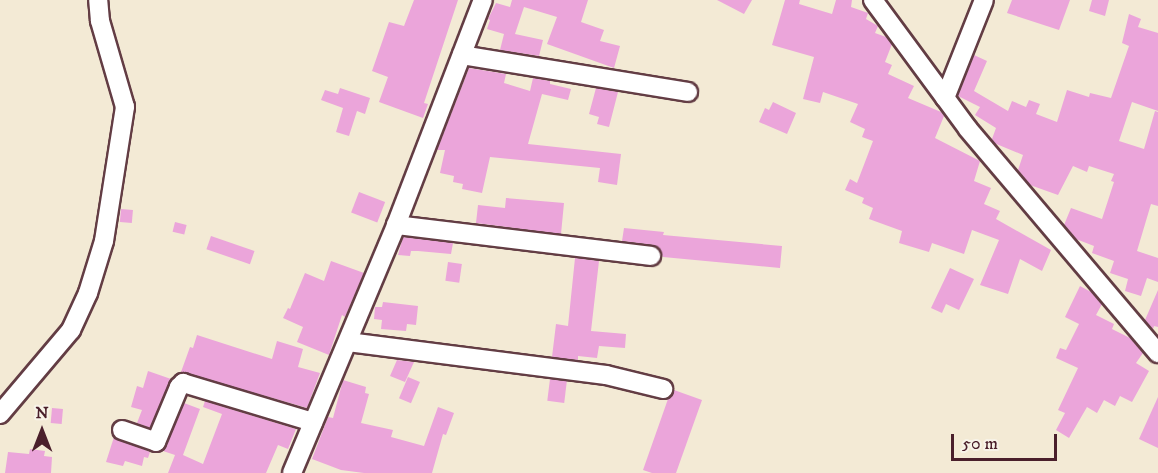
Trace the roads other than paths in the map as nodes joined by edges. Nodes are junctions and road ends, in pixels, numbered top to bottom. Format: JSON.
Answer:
{"nodes":[{"id":1,"x":98,"y":0,"type":"edge"},
{"id":2,"x":483,"y":0,"type":"edge"},
{"id":3,"x":873,"y":0,"type":"edge"},
{"id":4,"x":984,"y":0,"type":"edge"},
{"id":5,"x":462,"y":55,"type":"junction"},
{"id":6,"x":688,"y":92,"type":"dead end"},
{"id":7,"x":945,"y":98,"type":"junction"},
{"id":8,"x":396,"y":225,"type":"junction"},
{"id":9,"x":651,"y":256,"type":"dead end"},
{"id":10,"x":348,"y":342,"type":"junction"},
{"id":11,"x":1158,"y":353,"type":"edge"},
{"id":12,"x":663,"y":389,"type":"dead end"},
{"id":13,"x":0,"y":414,"type":"edge"},
{"id":14,"x":314,"y":422,"type":"junction"},
{"id":15,"x":122,"y":430,"type":"dead end"},
{"id":16,"x":292,"y":473,"type":"edge"}],
"edges":[{"from":1,"to":13,"type":"street"},
{"from":2,"to":5,"type":"street"},
{"from":3,"to":7,"type":"street"},
{"from":4,"to":7,"type":"street"},
{"from":5,"to":6,"type":"street"},
{"from":5,"to":8,"type":"street"},
{"from":7,"to":11,"type":"street"},
{"from":8,"to":9,"type":"street"},
{"from":8,"to":10,"type":"street"},
{"from":10,"to":12,"type":"street"},
{"from":10,"to":14,"type":"street"},
{"from":14,"to":15,"type":"street"},
{"from":14,"to":16,"type":"street"}]}
